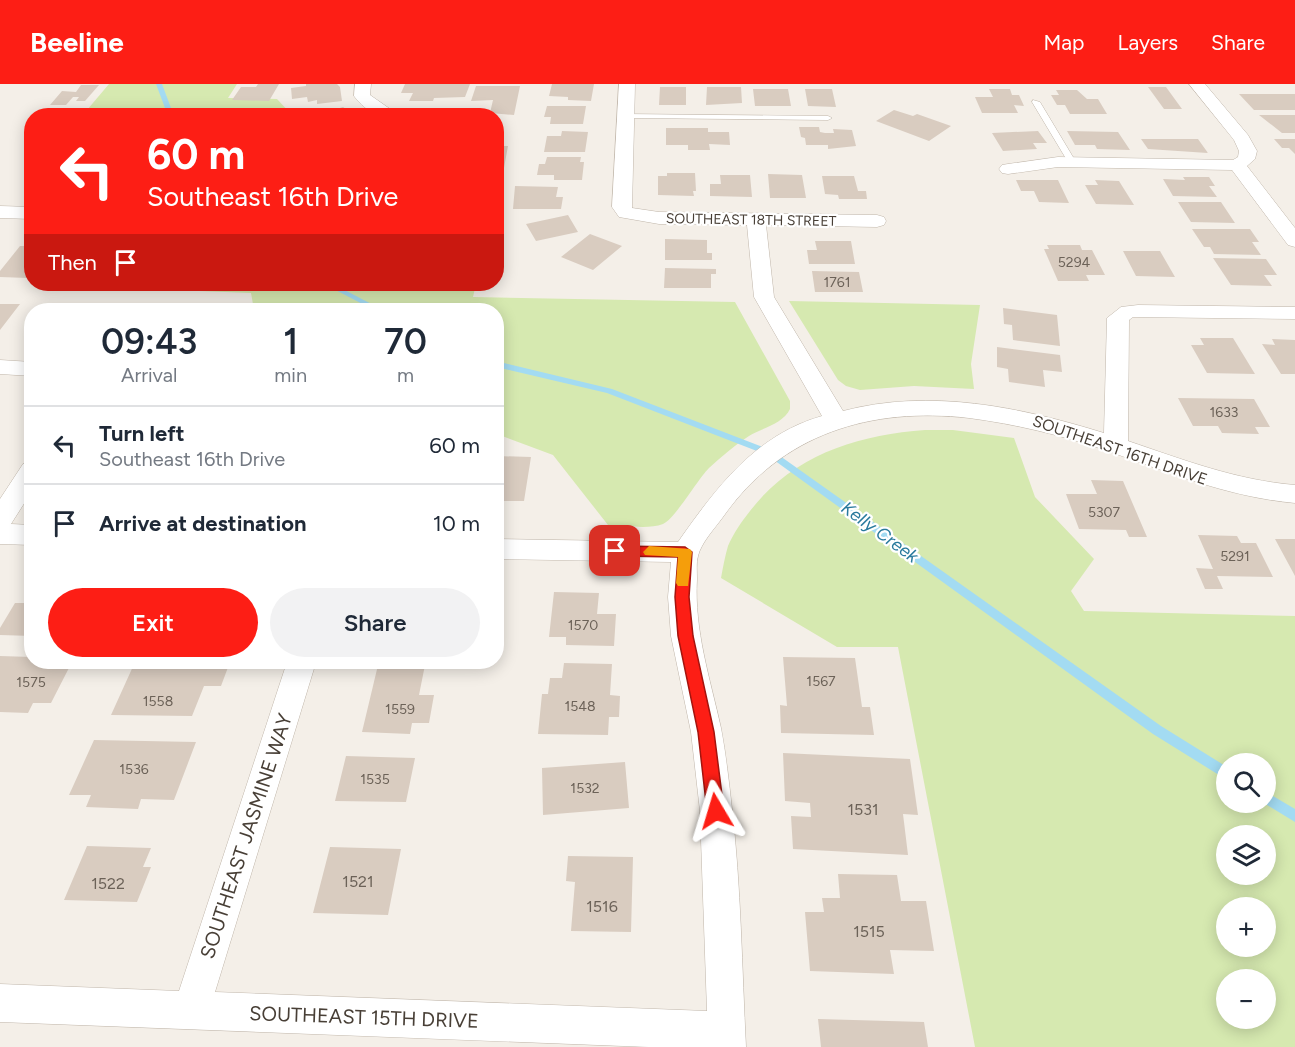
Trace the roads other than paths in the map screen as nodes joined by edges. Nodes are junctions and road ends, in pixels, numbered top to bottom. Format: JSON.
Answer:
{"nodes":[{"id":1,"x":363,"y":84,"type":"edge"},
{"id":2,"x":627,"y":84,"type":"edge"},
{"id":3,"x":1197,"y":84,"type":"edge"},
{"id":4,"x":1036,"y":102,"type":"dead end"},
{"id":5,"x":376,"y":108,"type":"edge"},
{"id":6,"x":626,"y":116,"type":"junction"},
{"id":7,"x":828,"y":118,"type":"dead end"},
{"id":8,"x":1071,"y":162,"type":"junction"},
{"id":9,"x":1237,"y":165,"type":"junction"},
{"id":10,"x":1008,"y":169,"type":"dead end"},
{"id":11,"x":0,"y":212,"type":"edge"},
{"id":12,"x":24,"y":213,"type":"edge"},
{"id":13,"x":756,"y":219,"type":"junction"},
{"id":14,"x":877,"y":221,"type":"dead end"},
{"id":15,"x":1295,"y":241,"type":"edge"},
{"id":16,"x":1295,"y":313,"type":"edge"},
{"id":17,"x":0,"y":367,"type":"edge"},
{"id":18,"x":24,"y":368,"type":"edge"},
{"id":19,"x":836,"y":420,"type":"junction"},
{"id":20,"x":1116,"y":445,"type":"junction"},
{"id":21,"x":24,"y":482,"type":"edge"},
{"id":22,"x":1295,"y":494,"type":"edge"},
{"id":23,"x":0,"y":520,"type":"edge"},
{"id":24,"x":0,"y":534,"type":"edge"},
{"id":25,"x":24,"y":535,"type":"edge"},
{"id":26,"x":504,"y":549,"type":"edge"},
{"id":27,"x":685,"y":552,"type":"junction"},
{"id":28,"x":300,"y":669,"type":"edge"},
{"id":29,"x":0,"y":1003,"type":"edge"},
{"id":30,"x":191,"y":1011,"type":"junction"},
{"id":31,"x":727,"y":1039,"type":"edge"}],
"edges":[{"from":1,"to":5,"type":"street"},
{"from":2,"to":6,"type":"street"},
{"from":3,"to":9,"type":"street"},
{"from":4,"to":8,"type":"lane"},
{"from":6,"to":7,"type":"lane"},
{"from":6,"to":13,"type":"street","name":"SOUTHEAST 18TH STREET"},
{"from":8,"to":9,"type":"street"},
{"from":8,"to":10,"type":"street"},
{"from":9,"to":15,"type":"street"},
{"from":11,"to":12,"type":"street"},
{"from":13,"to":14,"type":"street","name":"SOUTHEAST 18TH STREET"},
{"from":13,"to":19,"type":"street"},
{"from":16,"to":20,"type":"street"},
{"from":17,"to":18,"type":"street"},
{"from":19,"to":20,"type":"street","name":"SOUTHEAST 16TH DRIVE"},
{"from":19,"to":27,"type":"street","name":"SOUTHEAST 16TH DRIVE"},
{"from":20,"to":22,"type":"street","name":"SOUTHEAST 16TH DRIVE"},
{"from":21,"to":23,"type":"street"},
{"from":24,"to":25,"type":"street"},
{"from":26,"to":27,"type":"street"},
{"from":27,"to":31,"type":"street"},
{"from":28,"to":30,"type":"street","name":"SOUTHEAST JASMINE WAY"},
{"from":29,"to":30,"type":"street","name":"SOUTHEAST 15TH DRIVE"},
{"from":30,"to":31,"type":"street","name":"SOUTHEAST 15TH DRIVE"}]}
